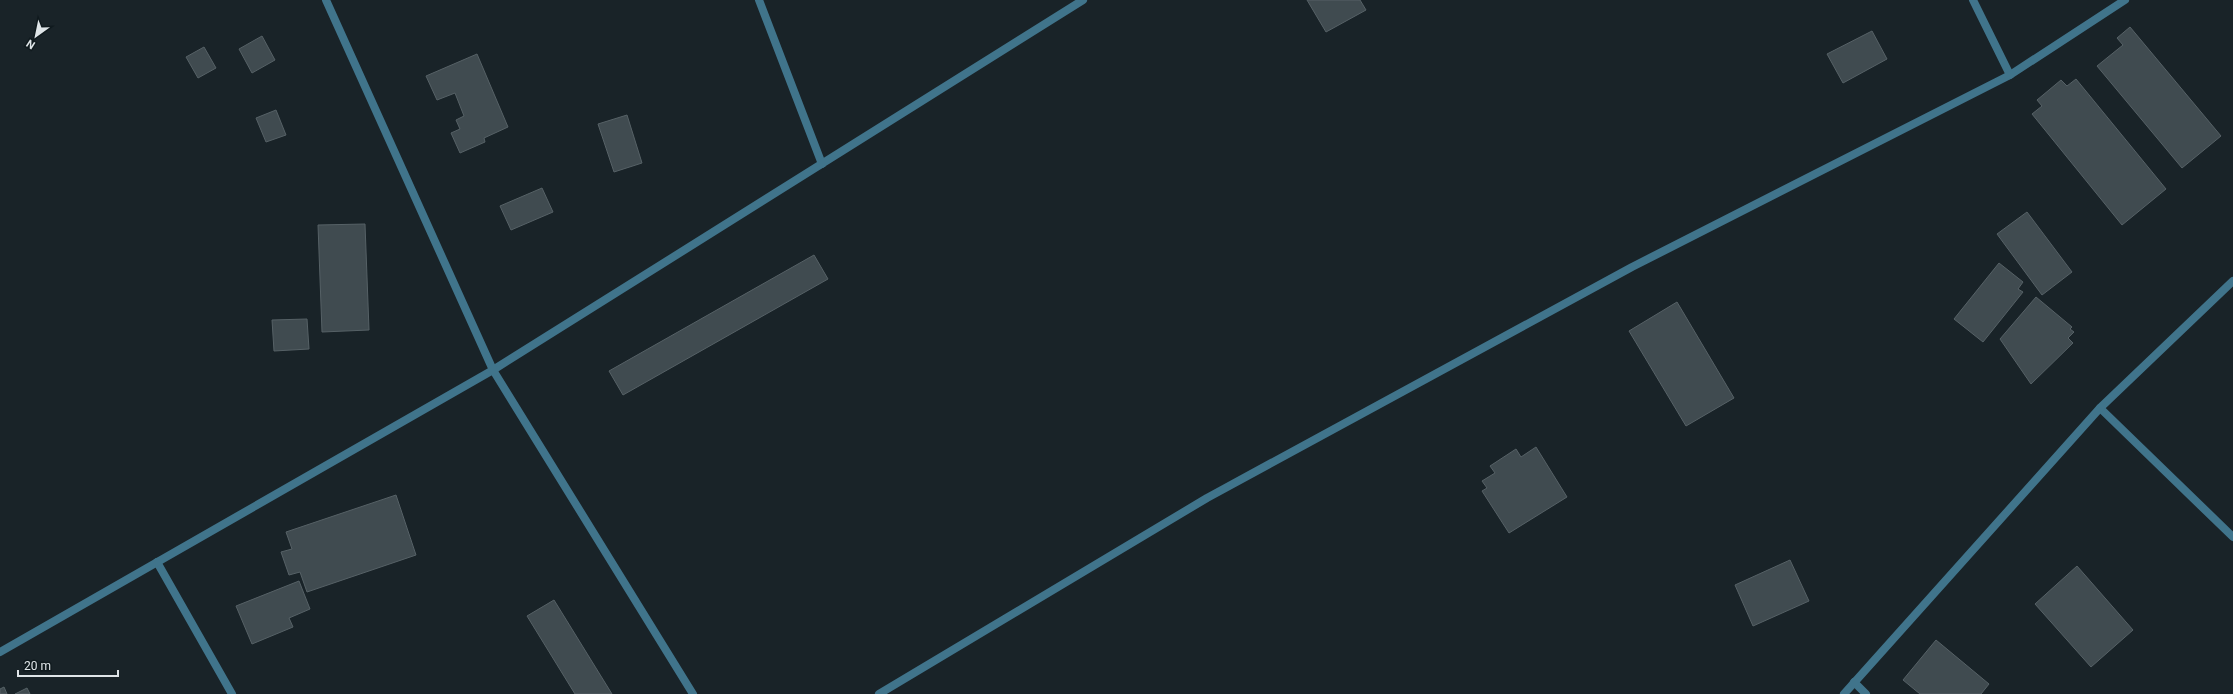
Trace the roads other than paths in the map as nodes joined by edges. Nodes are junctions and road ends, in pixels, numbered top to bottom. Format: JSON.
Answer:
{"nodes":[{"id":1,"x":326,"y":0,"type":"edge"},
{"id":2,"x":759,"y":0,"type":"edge"},
{"id":3,"x":1083,"y":0,"type":"edge"},
{"id":4,"x":1973,"y":0,"type":"edge"},
{"id":5,"x":2125,"y":0,"type":"edge"},
{"id":6,"x":2010,"y":75,"type":"junction"},
{"id":7,"x":822,"y":164,"type":"junction"},
{"id":8,"x":2233,"y":280,"type":"edge"},
{"id":9,"x":493,"y":370,"type":"junction"},
{"id":10,"x":2100,"y":408,"type":"junction"},
{"id":11,"x":2233,"y":537,"type":"edge"},
{"id":12,"x":157,"y":562,"type":"junction"},
{"id":13,"x":0,"y":652,"type":"edge"},
{"id":14,"x":1854,"y":682,"type":"junction"},
{"id":15,"x":232,"y":694,"type":"edge"},
{"id":16,"x":693,"y":694,"type":"edge"},
{"id":17,"x":879,"y":694,"type":"edge"},
{"id":18,"x":1844,"y":694,"type":"edge"},
{"id":19,"x":1866,"y":694,"type":"edge"}],
"edges":[{"from":1,"to":9,"type":"street"},
{"from":2,"to":7,"type":"street"},
{"from":3,"to":7,"type":"street"},
{"from":4,"to":6,"type":"street"},
{"from":5,"to":6,"type":"street"},
{"from":6,"to":17,"type":"street"},
{"from":7,"to":9,"type":"street"},
{"from":8,"to":10,"type":"street"},
{"from":9,"to":12,"type":"street"},
{"from":9,"to":16,"type":"street"},
{"from":10,"to":11,"type":"street"},
{"from":10,"to":14,"type":"street"},
{"from":12,"to":13,"type":"street"},
{"from":12,"to":15,"type":"street"},
{"from":14,"to":18,"type":"street"},
{"from":14,"to":19,"type":"street"}]}
